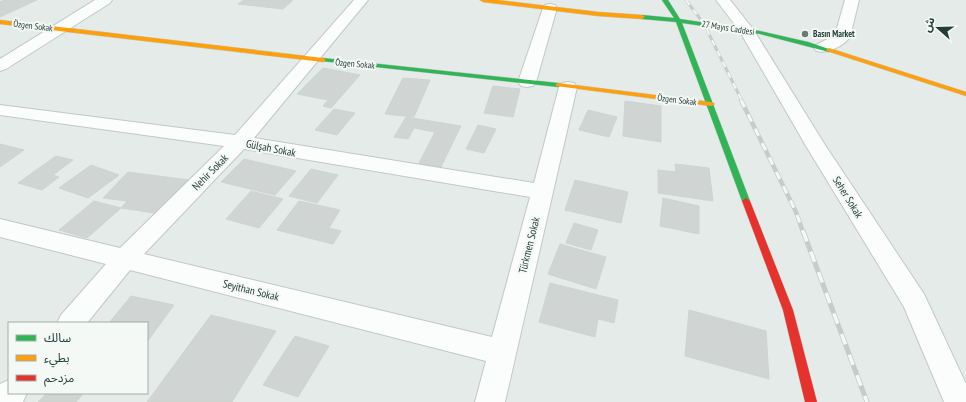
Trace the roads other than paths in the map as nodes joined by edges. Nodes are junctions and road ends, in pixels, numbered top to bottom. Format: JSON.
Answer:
{"nodes":[{"id":1,"x":105,"y":0,"type":"edge"},
{"id":2,"x":361,"y":0,"type":"edge"},
{"id":3,"x":483,"y":0,"type":"edge"},
{"id":4,"x":665,"y":0,"type":"edge"},
{"id":5,"x":723,"y":0,"type":"edge"},
{"id":6,"x":852,"y":0,"type":"edge"},
{"id":7,"x":550,"y":8,"type":"junction"},
{"id":8,"x":678,"y":20,"type":"junction"},
{"id":9,"x":0,"y":22,"type":"edge"},
{"id":10,"x":58,"y":29,"type":"junction"},
{"id":11,"x":746,"y":29,"type":"junction"},
{"id":12,"x":822,"y":48,"type":"junction"},
{"id":13,"x":310,"y":60,"type":"junction"},
{"id":14,"x":0,"y":66,"type":"edge"},
{"id":15,"x":527,"y":82,"type":"junction"},
{"id":16,"x":568,"y":87,"type":"junction"},
{"id":17,"x":965,"y":95,"type":"edge"},
{"id":18,"x":711,"y":104,"type":"junction"},
{"id":19,"x":0,"y":110,"type":"edge"},
{"id":20,"x":240,"y":142,"type":"junction"},
{"id":21,"x":542,"y":191,"type":"junction"},
{"id":22,"x":0,"y":228,"type":"edge"},
{"id":23,"x":124,"y":259,"type":"junction"},
{"id":24,"x":72,"y":322,"type":"edge"},
{"id":25,"x":502,"y":352,"type":"junction"},
{"id":26,"x":11,"y":394,"type":"edge"},
{"id":27,"x":4,"y":402,"type":"edge"},
{"id":28,"x":490,"y":402,"type":"edge"},
{"id":29,"x":811,"y":402,"type":"edge"},
{"id":30,"x":959,"y":402,"type":"edge"}],
"edges":[{"from":1,"to":10,"type":"street"},
{"from":2,"to":13,"type":"street","name":"Nehir Sokak"},
{"from":3,"to":7,"type":"street","name":"27 Mayıs Caddesi"},
{"from":4,"to":8,"type":"street"},
{"from":5,"to":11,"type":"street","name":"Seher Sokak"},
{"from":6,"to":12,"type":"street"},
{"from":7,"to":8,"type":"street","name":"27 Mayıs Caddesi"},
{"from":7,"to":15,"type":"street"},
{"from":8,"to":11,"type":"street","name":"27 Mayıs Caddesi"},
{"from":8,"to":18,"type":"street"},
{"from":9,"to":10,"type":"street","name":"Özgen Sokak"},
{"from":10,"to":13,"type":"street","name":"Özgen Sokak"},
{"from":10,"to":14,"type":"street"},
{"from":11,"to":12,"type":"street","name":"27 Mayıs Caddesi"},
{"from":11,"to":30,"type":"street","name":"Seher Sokak"},
{"from":12,"to":17,"type":"street","name":"27 Mayıs Caddesi"},
{"from":13,"to":15,"type":"street","name":"Özgen Sokak"},
{"from":13,"to":20,"type":"street","name":"Nehir Sokak"},
{"from":15,"to":16,"type":"street","name":"Özgen Sokak"},
{"from":16,"to":18,"type":"street","name":"Özgen Sokak"},
{"from":16,"to":21,"type":"street","name":"Türkmen Sokak"},
{"from":18,"to":29,"type":"street"},
{"from":19,"to":20,"type":"street","name":"Gülşah Sokak"},
{"from":20,"to":21,"type":"street","name":"Gülşah Sokak"},
{"from":20,"to":23,"type":"street","name":"Nehir Sokak"},
{"from":21,"to":25,"type":"street","name":"Türkmen Sokak"},
{"from":22,"to":23,"type":"street","name":"Seyithan Sokak"},
{"from":23,"to":24,"type":"street","name":"Nehir Sokak"},
{"from":23,"to":25,"type":"street","name":"Seyithan Sokak"},
{"from":25,"to":28,"type":"street","name":"Türkmen Sokak"},
{"from":26,"to":27,"type":"street"}]}
